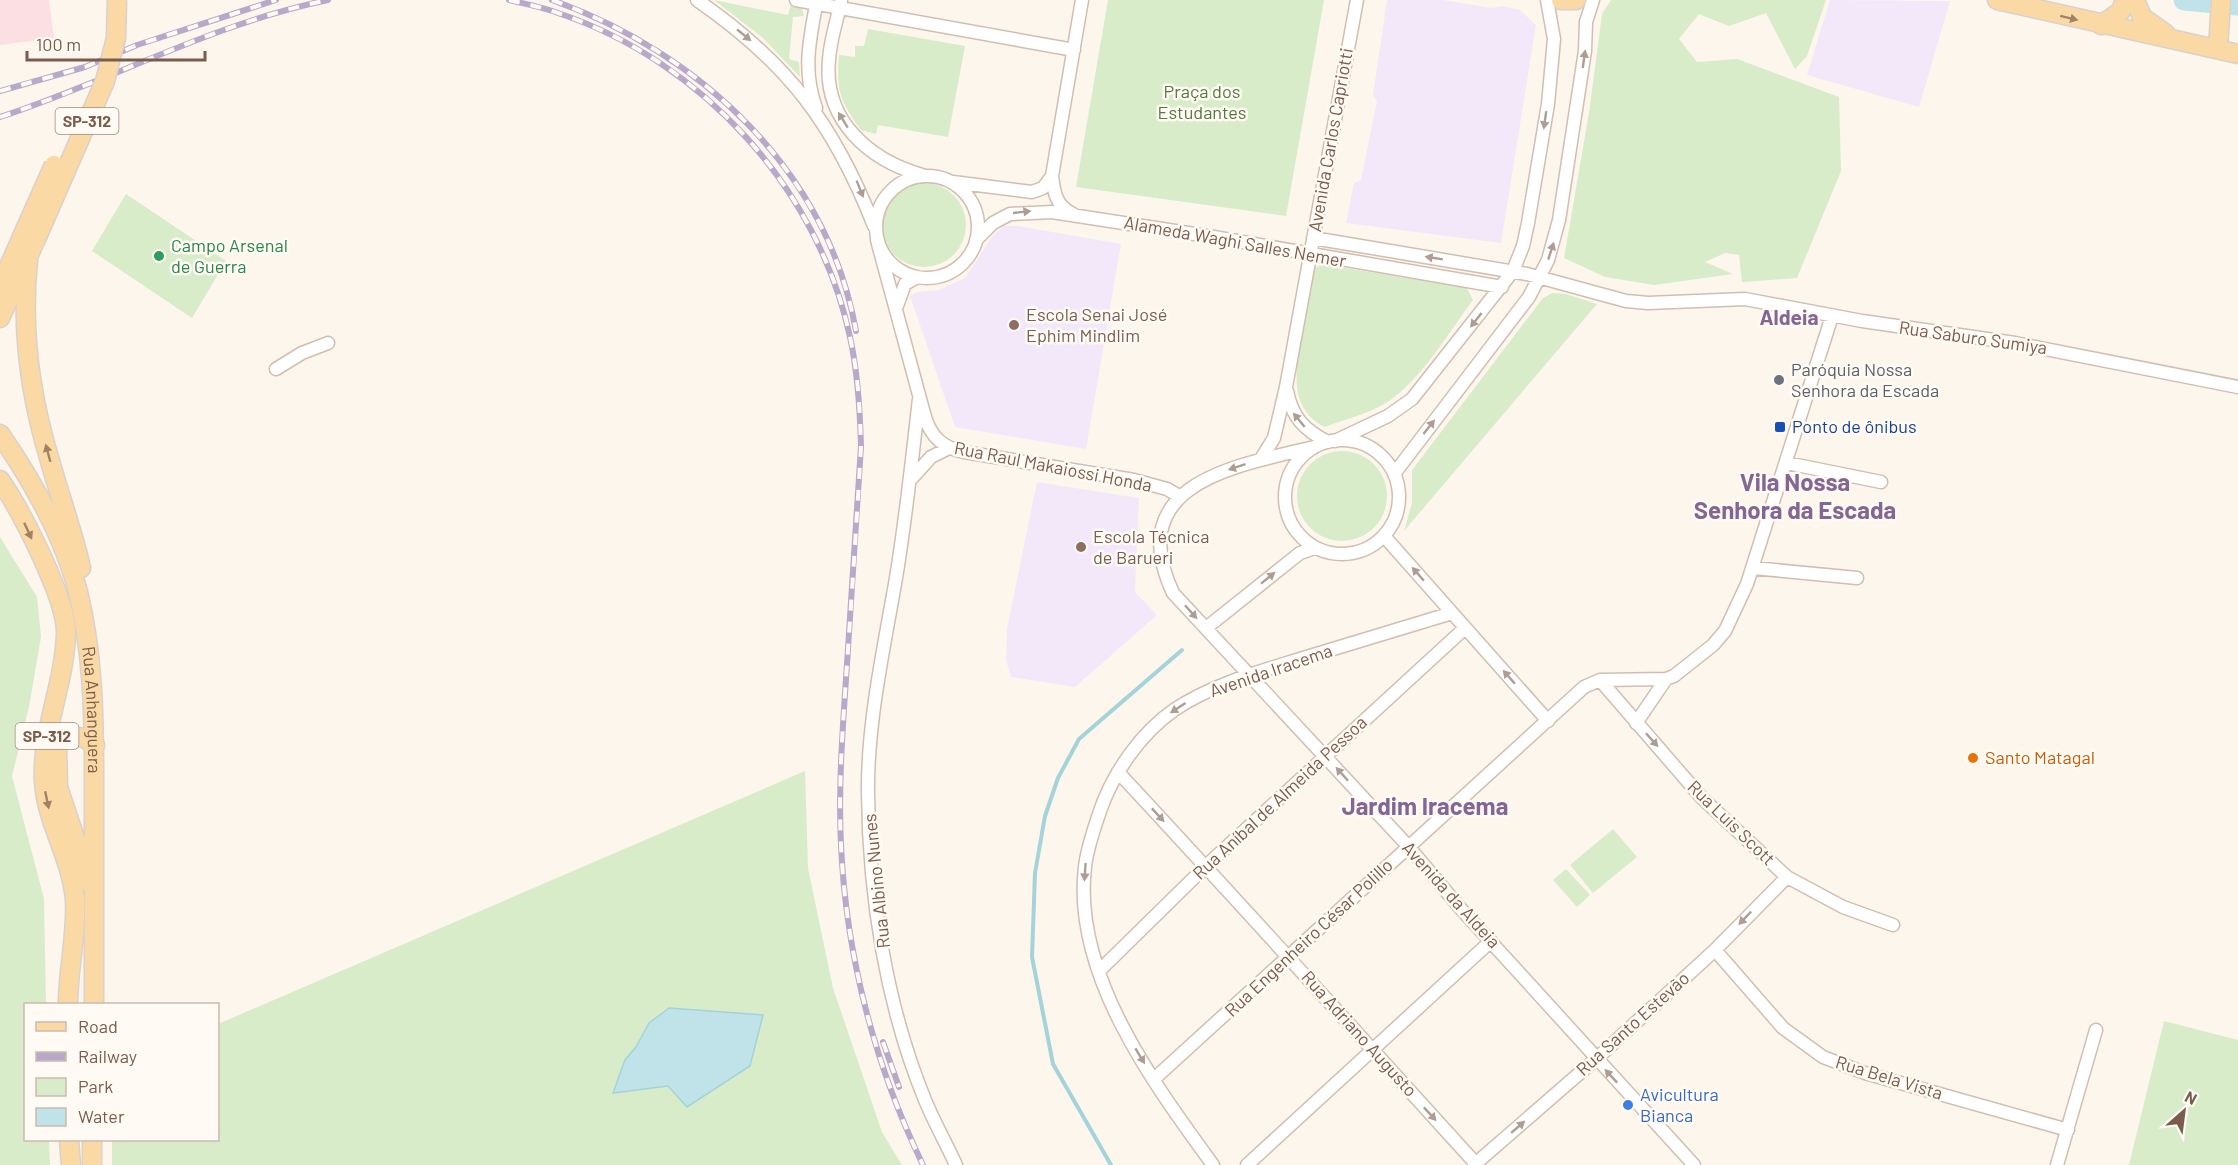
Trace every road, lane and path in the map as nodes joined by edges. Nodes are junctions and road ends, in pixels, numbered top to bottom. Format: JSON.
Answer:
{"nodes":[{"id":1,"x":105,"y":0,"type":"edge"},
{"id":2,"x":117,"y":0,"type":"edge"},
{"id":3,"x":697,"y":0,"type":"edge"},
{"id":4,"x":796,"y":0,"type":"edge"},
{"id":5,"x":1082,"y":0,"type":"edge"},
{"id":6,"x":1357,"y":0,"type":"edge"},
{"id":7,"x":1547,"y":0,"type":"edge"},
{"id":8,"x":1561,"y":0,"type":"edge"},
{"id":9,"x":1576,"y":0,"type":"edge"},
{"id":10,"x":1593,"y":0,"type":"edge"},
{"id":11,"x":1997,"y":0,"type":"edge"},
{"id":12,"x":2125,"y":0,"type":"edge"},
{"id":13,"x":2135,"y":0,"type":"edge"},
{"id":14,"x":2221,"y":0,"type":"edge"},
{"id":15,"x":816,"y":2,"type":"edge"},
{"id":16,"x":840,"y":4,"type":"edge"},
{"id":17,"x":2100,"y":25,"type":"junction"},
{"id":18,"x":2181,"y":42,"type":"junction"},
{"id":19,"x":2218,"y":49,"type":"junction"},
{"id":20,"x":1074,"y":50,"type":"junction"},
{"id":21,"x":2238,"y":54,"type":"edge"},
{"id":22,"x":819,"y":116,"type":"junction"},
{"id":23,"x":923,"y":176,"type":"junction"},
{"id":24,"x":1052,"y":176,"type":"junction"},
{"id":25,"x":950,"y":182,"type":"junction"},
{"id":26,"x":1077,"y":216,"type":"junction"},
{"id":27,"x":31,"y":234,"type":"junction"},
{"id":28,"x":877,"y":235,"type":"junction"},
{"id":29,"x":1313,"y":238,"type":"junction"},
{"id":30,"x":976,"y":240,"type":"junction"},
{"id":31,"x":1310,"y":254,"type":"junction"},
{"id":32,"x":23,"y":255,"type":"junction"},
{"id":33,"x":0,"y":266,"type":"edge"},
{"id":34,"x":1513,"y":271,"type":"junction"},
{"id":35,"x":1541,"y":276,"type":"junction"},
{"id":36,"x":917,"y":277,"type":"junction"},
{"id":37,"x":0,"y":287,"type":"edge"},
{"id":38,"x":1502,"y":287,"type":"junction"},
{"id":39,"x":896,"y":310,"type":"junction"},
{"id":40,"x":1832,"y":316,"type":"junction"},
{"id":41,"x":0,"y":318,"type":"edge"},
{"id":42,"x":328,"y":343,"type":"dead end"},
{"id":43,"x":276,"y":369,"type":"dead end"},
{"id":44,"x":1286,"y":387,"type":"junction"},
{"id":45,"x":2238,"y":387,"type":"edge"},
{"id":46,"x":919,"y":399,"type":"junction"},
{"id":47,"x":0,"y":434,"type":"edge"},
{"id":48,"x":1332,"y":441,"type":"junction"},
{"id":49,"x":1314,"y":447,"type":"junction"},
{"id":50,"x":949,"y":448,"type":"junction"},
{"id":51,"x":1261,"y":459,"type":"junction"},
{"id":52,"x":1787,"y":463,"type":"junction"},
{"id":53,"x":1394,"y":474,"type":"junction"},
{"id":54,"x":911,"y":478,"type":"junction"},
{"id":55,"x":0,"y":480,"type":"edge"},
{"id":56,"x":1881,"y":482,"type":"dead end"},
{"id":57,"x":1179,"y":496,"type":"junction"},
{"id":58,"x":1384,"y":536,"type":"junction"},
{"id":59,"x":1315,"y":548,"type":"junction"},
{"id":60,"x":1753,"y":568,"type":"junction"},
{"id":61,"x":1857,"y":578,"type":"dead end"},
{"id":62,"x":1452,"y":613,"type":"junction"},
{"id":63,"x":84,"y":623,"type":"junction"},
{"id":64,"x":1206,"y":628,"type":"junction"},
{"id":65,"x":1465,"y":628,"type":"junction"},
{"id":66,"x":90,"y":653,"type":"junction"},
{"id":67,"x":1250,"y":675,"type":"junction"},
{"id":68,"x":1666,"y":679,"type":"junction"},
{"id":69,"x":1600,"y":680,"type":"junction"},
{"id":70,"x":1548,"y":721,"type":"junction"},
{"id":71,"x":1636,"y":723,"type":"junction"},
{"id":72,"x":52,"y":739,"type":"junction"},
{"id":73,"x":95,"y":745,"type":"junction"},
{"id":74,"x":1324,"y":755,"type":"junction"},
{"id":75,"x":1118,"y":772,"type":"junction"},
{"id":76,"x":1408,"y":846,"type":"junction"},
{"id":77,"x":1206,"y":866,"type":"junction"},
{"id":78,"x":1787,"y":877,"type":"junction"},
{"id":79,"x":1893,"y":926,"type":"dead end"},
{"id":80,"x":94,"y":929,"type":"junction"},
{"id":81,"x":1491,"y":941,"type":"junction"},
{"id":82,"x":1715,"y":950,"type":"junction"},
{"id":83,"x":1291,"y":957,"type":"junction"},
{"id":84,"x":1099,"y":971,"type":"junction"},
{"id":85,"x":68,"y":1003,"type":"edge"},
{"id":86,"x":94,"y":1003,"type":"edge"},
{"id":87,"x":2096,"y":1030,"type":"dead end"},
{"id":88,"x":1373,"y":1052,"type":"junction"},
{"id":89,"x":1596,"y":1059,"type":"junction"},
{"id":90,"x":1154,"y":1079,"type":"junction"},
{"id":91,"x":2068,"y":1131,"type":"junction"},
{"id":92,"x":69,"y":1141,"type":"edge"},
{"id":93,"x":92,"y":1141,"type":"edge"},
{"id":94,"x":1476,"y":1164,"type":"edge"},
{"id":95,"x":71,"y":1165,"type":"edge"},
{"id":96,"x":92,"y":1165,"type":"edge"},
{"id":97,"x":956,"y":1165,"type":"edge"},
{"id":98,"x":1213,"y":1165,"type":"edge"},
{"id":99,"x":1247,"y":1165,"type":"edge"},
{"id":100,"x":1694,"y":1165,"type":"edge"},
{"id":101,"x":2057,"y":1165,"type":"edge"}],
"edges":[{"from":1,"to":27,"type":"main road","number":"SP-312","bridge":true},
{"from":2,"to":27,"type":"main road","number":"SP-312","bridge":true},
{"from":3,"to":22,"type":"street","one_way":true},
{"from":4,"to":15,"type":"street"},
{"from":5,"to":20,"type":"street"},
{"from":6,"to":29,"type":"street","name":"Avenida Carlos Capriotti"},
{"from":7,"to":34,"type":"street","one_way":true},
{"from":8,"to":9,"type":"main road"},
{"from":35,"to":10,"type":"street","one_way":true},
{"from":11,"to":17,"type":"main road","one_way":true},
{"from":12,"to":17,"type":"main road"},
{"from":13,"to":18,"type":"main road"},
{"from":14,"to":19,"type":"main road"},
{"from":15,"to":16,"type":"street"},
{"from":15,"to":22,"type":"street"},
{"from":16,"to":20,"type":"street"},
{"from":23,"to":16,"type":"street","one_way":true},
{"from":17,"to":18,"type":"main road"},
{"from":18,"to":19,"type":"main road"},
{"from":19,"to":21,"type":"main road"},
{"from":20,"to":24,"type":"street"},
{"from":22,"to":28,"type":"street","one_way":true},
{"from":23,"to":25,"type":"street"},
{"from":23,"to":28,"type":"street"},
{"from":24,"to":25,"type":"street"},
{"from":24,"to":26,"type":"street"},
{"from":25,"to":30,"type":"street"},
{"from":30,"to":26,"type":"street","name":"Alameda Waghi Salles Nemer","one_way":true},
{"from":26,"to":31,"type":"street","name":"Alameda Waghi Salles Nemer"},
{"from":27,"to":32,"type":"main road","number":"SP-312"},
{"from":28,"to":36,"type":"street"},
{"from":28,"to":39,"type":"street"},
{"from":29,"to":31,"type":"street","name":"Avenida Carlos Capriotti"},
{"from":34,"to":29,"type":"street","name":"Alameda Waghi Salles Nemer","one_way":true},
{"from":30,"to":36,"type":"street"},
{"from":31,"to":38,"type":"street","name":"Alameda Waghi Salles Nemer"},
{"from":31,"to":44,"type":"street","name":"Avenida Carlos Capriotti"},
{"from":32,"to":33,"type":"main road"},
{"from":32,"to":37,"type":"main road","number":"SP-312"},
{"from":32,"to":41,"type":"main road"},
{"from":66,"to":32,"type":"main road","number":"SP-312","one_way":true},
{"from":34,"to":35,"type":"street","name":"Alameda Waghi Salles Nemer"},
{"from":34,"to":38,"type":"street"},
{"from":35,"to":40,"type":"street","name":"Rua Saburo Sumiya"},
{"from":53,"to":35,"type":"street","one_way":true},
{"from":36,"to":39,"type":"street"},
{"from":38,"to":48,"type":"street","one_way":true},
{"from":39,"to":46,"type":"street"},
{"from":40,"to":45,"type":"street","name":"Rua Saburo Sumiya"},
{"from":40,"to":52,"type":"street"},
{"from":42,"to":43,"type":"street"},
{"from":48,"to":44,"type":"street","name":"Avenida Carlos Capriotti","one_way":true},
{"from":44,"to":51,"type":"street","name":"Avenida Carlos Capriotti"},
{"from":46,"to":50,"type":"street","name":"Rua Raul Makaiossi Honda"},
{"from":46,"to":54,"type":"street","name":"Rua Albino Nunes"},
{"from":47,"to":63,"type":"main road","name":"Rua Anhanguera"},
{"from":48,"to":49,"type":"street"},
{"from":48,"to":53,"type":"street"},
{"from":49,"to":51,"type":"street"},
{"from":49,"to":59,"type":"street"},
{"from":50,"to":54,"type":"street"},
{"from":50,"to":57,"type":"street","name":"Rua Raul Makaiossi Honda"},
{"from":51,"to":57,"type":"street","one_way":true},
{"from":52,"to":56,"type":"street"},
{"from":52,"to":60,"type":"street"},
{"from":53,"to":58,"type":"street"},
{"from":54,"to":97,"type":"street","name":"Rua Albino Nunes"},
{"from":55,"to":72,"type":"main road","name":"Rua Anhanguera","number":"SP-312","one_way":true},
{"from":57,"to":64,"type":"street","name":"Avenida da Aldeia","one_way":true},
{"from":58,"to":59,"type":"street"},
{"from":62,"to":58,"type":"street","one_way":true},
{"from":64,"to":59,"type":"street","one_way":true},
{"from":60,"to":61,"type":"street"},
{"from":60,"to":68,"type":"street"},
{"from":62,"to":65,"type":"street"},
{"from":62,"to":67,"type":"street","name":"Avenida Iracema"},
{"from":63,"to":66,"type":"main road","name":"Rua Anhanguera"},
{"from":63,"to":72,"type":"main road"},
{"from":64,"to":67,"type":"street","name":"Avenida da Aldeia"},
{"from":70,"to":65,"type":"street","one_way":true},
{"from":65,"to":74,"type":"street","name":"Rua Aníbal de Almeida Pessoa"},
{"from":66,"to":73,"type":"main road","name":"Rua Anhanguera","number":"SP-312"},
{"from":67,"to":74,"type":"street","name":"Avenida da Aldeia"},
{"from":67,"to":75,"type":"street","name":"Avenida Iracema","one_way":true},
{"from":68,"to":69,"type":"street"},
{"from":68,"to":71,"type":"street"},
{"from":69,"to":70,"type":"street","name":"Rua Engenheiro César Polillo"},
{"from":69,"to":71,"type":"street","name":"Rua Luis Scott"},
{"from":70,"to":76,"type":"street","name":"Rua Engenheiro César Polillo"},
{"from":71,"to":78,"type":"street","name":"Rua Luis Scott","one_way":true},
{"from":72,"to":73,"type":"main road"},
{"from":72,"to":80,"type":"main road"},
{"from":72,"to":85,"type":"main road","name":"Rua Anhanguera","number":"SP-312","one_way":true},
{"from":73,"to":80,"type":"main road","name":"Rua Anhanguera","number":"SP-312"},
{"from":76,"to":74,"type":"street","name":"Avenida da Aldeia","one_way":true},
{"from":74,"to":77,"type":"street","name":"Rua Aníbal de Almeida Pessoa"},
{"from":75,"to":77,"type":"street","name":"Rua Adriano Augusto","one_way":true},
{"from":75,"to":84,"type":"street","name":"Avenida Iracema","one_way":true},
{"from":76,"to":81,"type":"street","name":"Avenida da Aldeia"},
{"from":76,"to":83,"type":"street","name":"Rua Engenheiro César Polillo"},
{"from":77,"to":83,"type":"street","name":"Rua Adriano Augusto"},
{"from":77,"to":84,"type":"street","name":"Rua Aníbal de Almeida Pessoa"},
{"from":78,"to":79,"type":"street","name":"Rua Luis Scott"},
{"from":78,"to":82,"type":"street","name":"Rua Santo Estevão","one_way":true},
{"from":80,"to":86,"type":"main road","name":"Rua Anhanguera","number":"SP-312"},
{"from":81,"to":88,"type":"street"},
{"from":81,"to":89,"type":"street","name":"Avenida da Aldeia"},
{"from":82,"to":89,"type":"street","name":"Rua Santo Estevão"},
{"from":82,"to":91,"type":"street","name":"Rua Bela Vista"},
{"from":83,"to":88,"type":"street","name":"Rua Adriano Augusto"},
{"from":83,"to":90,"type":"street","name":"Rua Engenheiro César Polillo"},
{"from":84,"to":90,"type":"street","name":"Avenida Iracema","one_way":true},
{"from":87,"to":91,"type":"street"},
{"from":88,"to":94,"type":"street","name":"Rua Adriano Augusto","one_way":true},
{"from":88,"to":99,"type":"street"},
{"from":94,"to":89,"type":"street","name":"Rua Santo Estevão","one_way":true},
{"from":100,"to":89,"type":"street","name":"Avenida da Aldeia","one_way":true},
{"from":90,"to":98,"type":"street","name":"Avenida Iracema"},
{"from":91,"to":101,"type":"street"},
{"from":92,"to":95,"type":"main road"},
{"from":93,"to":96,"type":"main road"}]}
